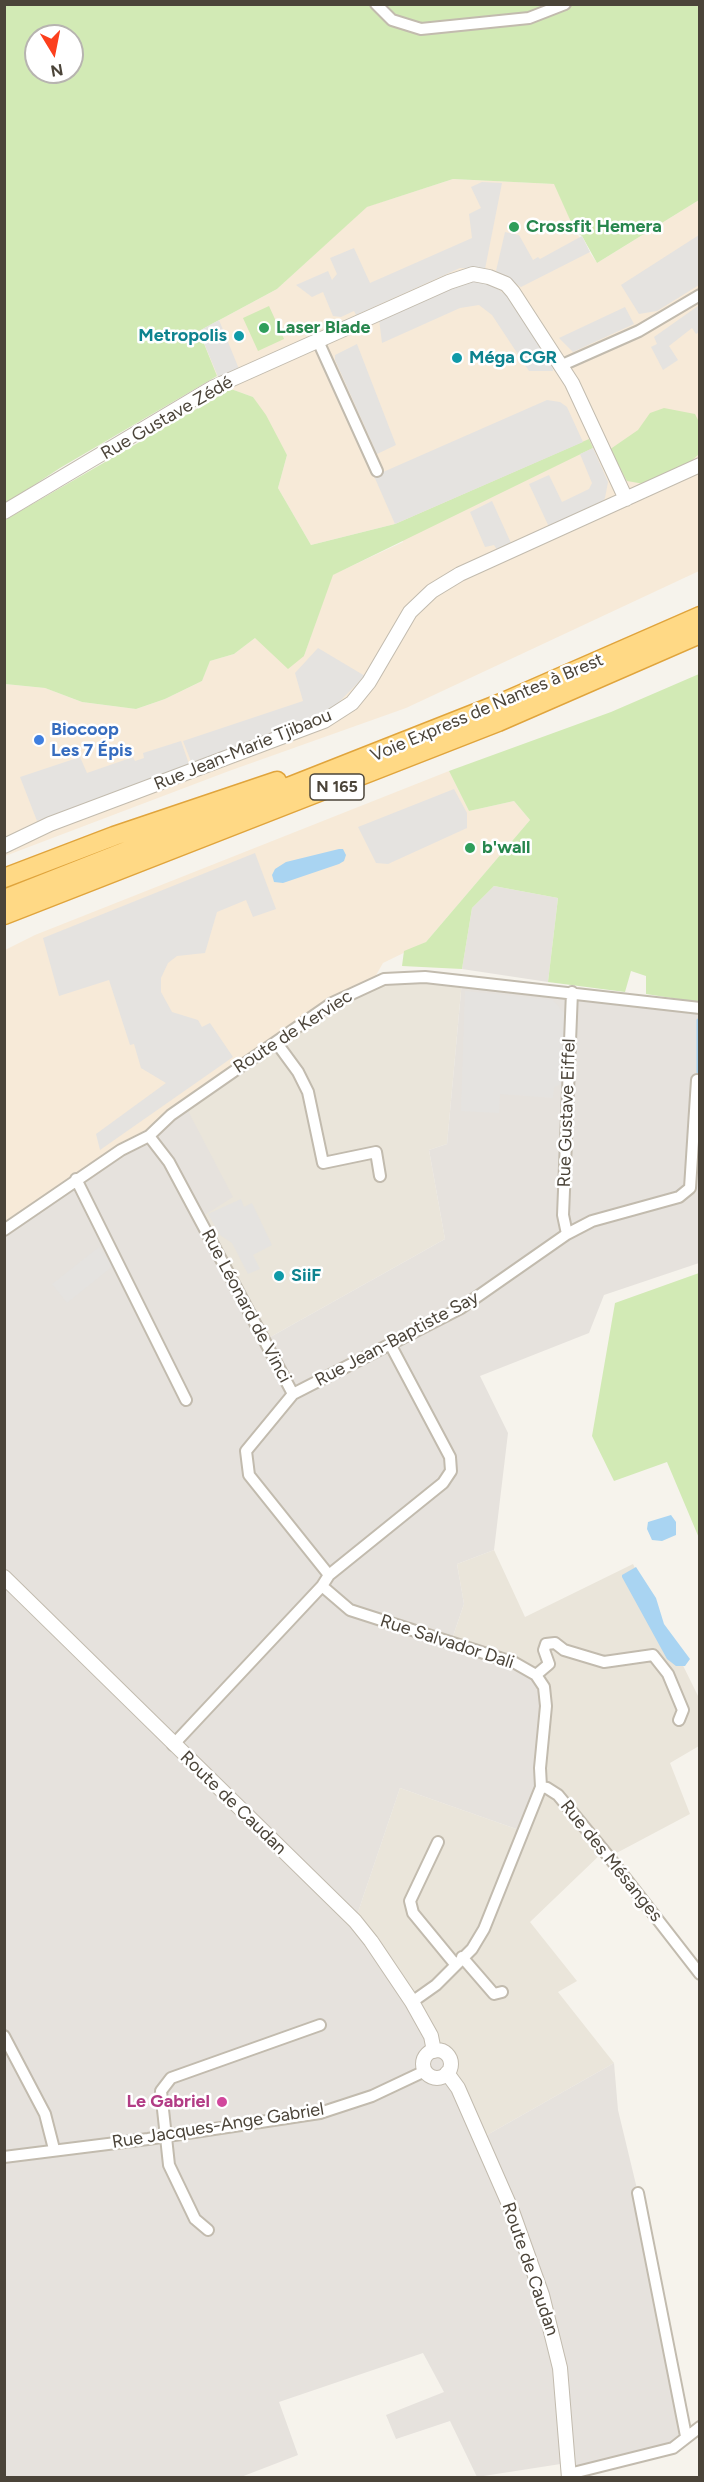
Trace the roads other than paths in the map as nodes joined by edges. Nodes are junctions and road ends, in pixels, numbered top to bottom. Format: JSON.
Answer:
{"nodes":[{"id":1,"x":376,"y":4,"type":"edge"},
{"id":2,"x":565,"y":4,"type":"edge"},
{"id":3,"x":699,"y":295,"type":"edge"},
{"id":4,"x":318,"y":341,"type":"junction"},
{"id":5,"x":560,"y":366,"type":"junction"},
{"id":6,"x":699,"y":465,"type":"edge"},
{"id":7,"x":377,"y":471,"type":"dead end"},
{"id":8,"x":626,"y":499,"type":"junction"},
{"id":9,"x":4,"y":512,"type":"edge"},
{"id":10,"x":699,"y":616,"type":"edge"},
{"id":11,"x":699,"y":634,"type":"edge"},
{"id":12,"x":419,"y":736,"type":"junction"},
{"id":13,"x":4,"y":846,"type":"edge"},
{"id":14,"x":4,"y":878,"type":"edge"},
{"id":15,"x":7,"y":911,"type":"edge"},
{"id":16,"x":572,"y":993,"type":"junction"},
{"id":17,"x":699,"y":1008,"type":"edge"},
{"id":18,"x":276,"y":1042,"type":"junction"},
{"id":19,"x":697,"y":1080,"type":"dead end"},
{"id":20,"x":149,"y":1136,"type":"junction"},
{"id":21,"x":380,"y":1176,"type":"dead end"},
{"id":22,"x":76,"y":1179,"type":"junction"},
{"id":23,"x":4,"y":1230,"type":"edge"},
{"id":24,"x":567,"y":1234,"type":"junction"},
{"id":25,"x":390,"y":1344,"type":"junction"},
{"id":26,"x":293,"y":1394,"type":"junction"},
{"id":27,"x":186,"y":1400,"type":"dead end"},
{"id":28,"x":329,"y":1575,"type":"junction"},
{"id":29,"x":4,"y":1576,"type":"edge"},
{"id":30,"x":322,"y":1586,"type":"junction"},
{"id":31,"x":536,"y":1675,"type":"junction"},
{"id":32,"x":679,"y":1720,"type":"dead end"},
{"id":33,"x":173,"y":1745,"type":"junction"},
{"id":34,"x":541,"y":1787,"type":"junction"},
{"id":35,"x":438,"y":1842,"type":"dead end"},
{"id":36,"x":458,"y":1960,"type":"junction"},
{"id":37,"x":699,"y":1974,"type":"edge"},
{"id":38,"x":501,"y":1992,"type":"dead end"},
{"id":39,"x":412,"y":2002,"type":"junction"},
{"id":40,"x":320,"y":2025,"type":"dead end"},
{"id":41,"x":4,"y":2036,"type":"edge"},
{"id":42,"x":434,"y":2051,"type":"junction"},
{"id":43,"x":425,"y":2070,"type":"junction"},
{"id":44,"x":447,"y":2073,"type":"junction"},
{"id":45,"x":166,"y":2136,"type":"junction"},
{"id":46,"x":54,"y":2149,"type":"junction"},
{"id":47,"x":4,"y":2157,"type":"edge"},
{"id":48,"x":638,"y":2193,"type":"dead end"},
{"id":49,"x":208,"y":2230,"type":"dead end"},
{"id":50,"x":699,"y":2427,"type":"edge"},
{"id":51,"x":686,"y":2436,"type":"junction"},
{"id":52,"x":569,"y":2476,"type":"edge"}],
"edges":[{"from":1,"to":2,"type":"street"},
{"from":3,"to":5,"type":"street"},
{"from":4,"to":5,"type":"street","name":"Rue Gustave Zédé"},
{"from":4,"to":7,"type":"street"},
{"from":4,"to":9,"type":"street","name":"Rue Gustave Zédé"},
{"from":5,"to":8,"type":"street","name":"Rue Gustave Zédé"},
{"from":6,"to":8,"type":"street","name":"Rue Jean-Marie Tjibaou"},
{"from":8,"to":13,"type":"street","name":"Rue Jean-Marie Tjibaou"},
{"from":10,"to":12,"type":"highway","name":"Voie Express de Nantes à Brest","number":"N 165"},
{"from":11,"to":15,"type":"highway","name":"Voie Express de Nantes à Brest","number":"N 165"},
{"from":12,"to":14,"type":"highway"},
{"from":12,"to":15,"type":"highway","name":"Voie Express de Nantes à Brest","number":"N 165"},
{"from":16,"to":17,"type":"street","name":"Route de Kerviec"},
{"from":16,"to":18,"type":"street","name":"Route de Kerviec"},
{"from":16,"to":24,"type":"street","name":"Rue Gustave Eiffel"},
{"from":18,"to":20,"type":"street","name":"Route de Kerviec"},
{"from":18,"to":21,"type":"street"},
{"from":19,"to":24,"type":"street","name":"Rue Jean-Baptiste Say"},
{"from":20,"to":22,"type":"street","name":"Route de Kerviec"},
{"from":20,"to":26,"type":"street","name":"Rue Léonard de Vinci"},
{"from":22,"to":23,"type":"street","name":"Route de Kerviec"},
{"from":22,"to":27,"type":"street"},
{"from":24,"to":25,"type":"street","name":"Rue Jean-Baptiste Say"},
{"from":25,"to":26,"type":"street","name":"Rue Jean-Baptiste Say"},
{"from":25,"to":28,"type":"street"},
{"from":26,"to":28,"type":"street","name":"Rue Léonard de Vinci"},
{"from":28,"to":30,"type":"street"},
{"from":29,"to":33,"type":"street","name":"Route de Caudan"},
{"from":30,"to":31,"type":"street","name":"Rue Salvador Dali"},
{"from":30,"to":33,"type":"street"},
{"from":31,"to":32,"type":"street"},
{"from":31,"to":34,"type":"street","name":"Rue Salvador Dali"},
{"from":33,"to":39,"type":"street","name":"Route de Caudan"},
{"from":34,"to":36,"type":"street","name":"Rue des Mésanges"},
{"from":34,"to":37,"type":"street","name":"Rue des Mésanges"},
{"from":35,"to":36,"type":"street"},
{"from":36,"to":38,"type":"street"},
{"from":36,"to":39,"type":"street","name":"Rue des Mésanges"},
{"from":39,"to":42,"type":"street","name":"Route de Caudan"},
{"from":40,"to":45,"type":"street"},
{"from":41,"to":46,"type":"street"},
{"from":42,"to":43,"type":"street"},
{"from":42,"to":44,"type":"street","name":"Route de Caudan"},
{"from":43,"to":44,"type":"street"},
{"from":43,"to":45,"type":"street","name":"Rue Jacques-Ange Gabriel"},
{"from":44,"to":52,"type":"street","name":"Route de Caudan"},
{"from":45,"to":46,"type":"street","name":"Rue Jacques-Ange Gabriel"},
{"from":45,"to":49,"type":"street"},
{"from":46,"to":47,"type":"street","name":"Rue Jacques-Ange Gabriel"},
{"from":48,"to":51,"type":"street"},
{"from":50,"to":51,"type":"street"},
{"from":51,"to":52,"type":"street"}]}
